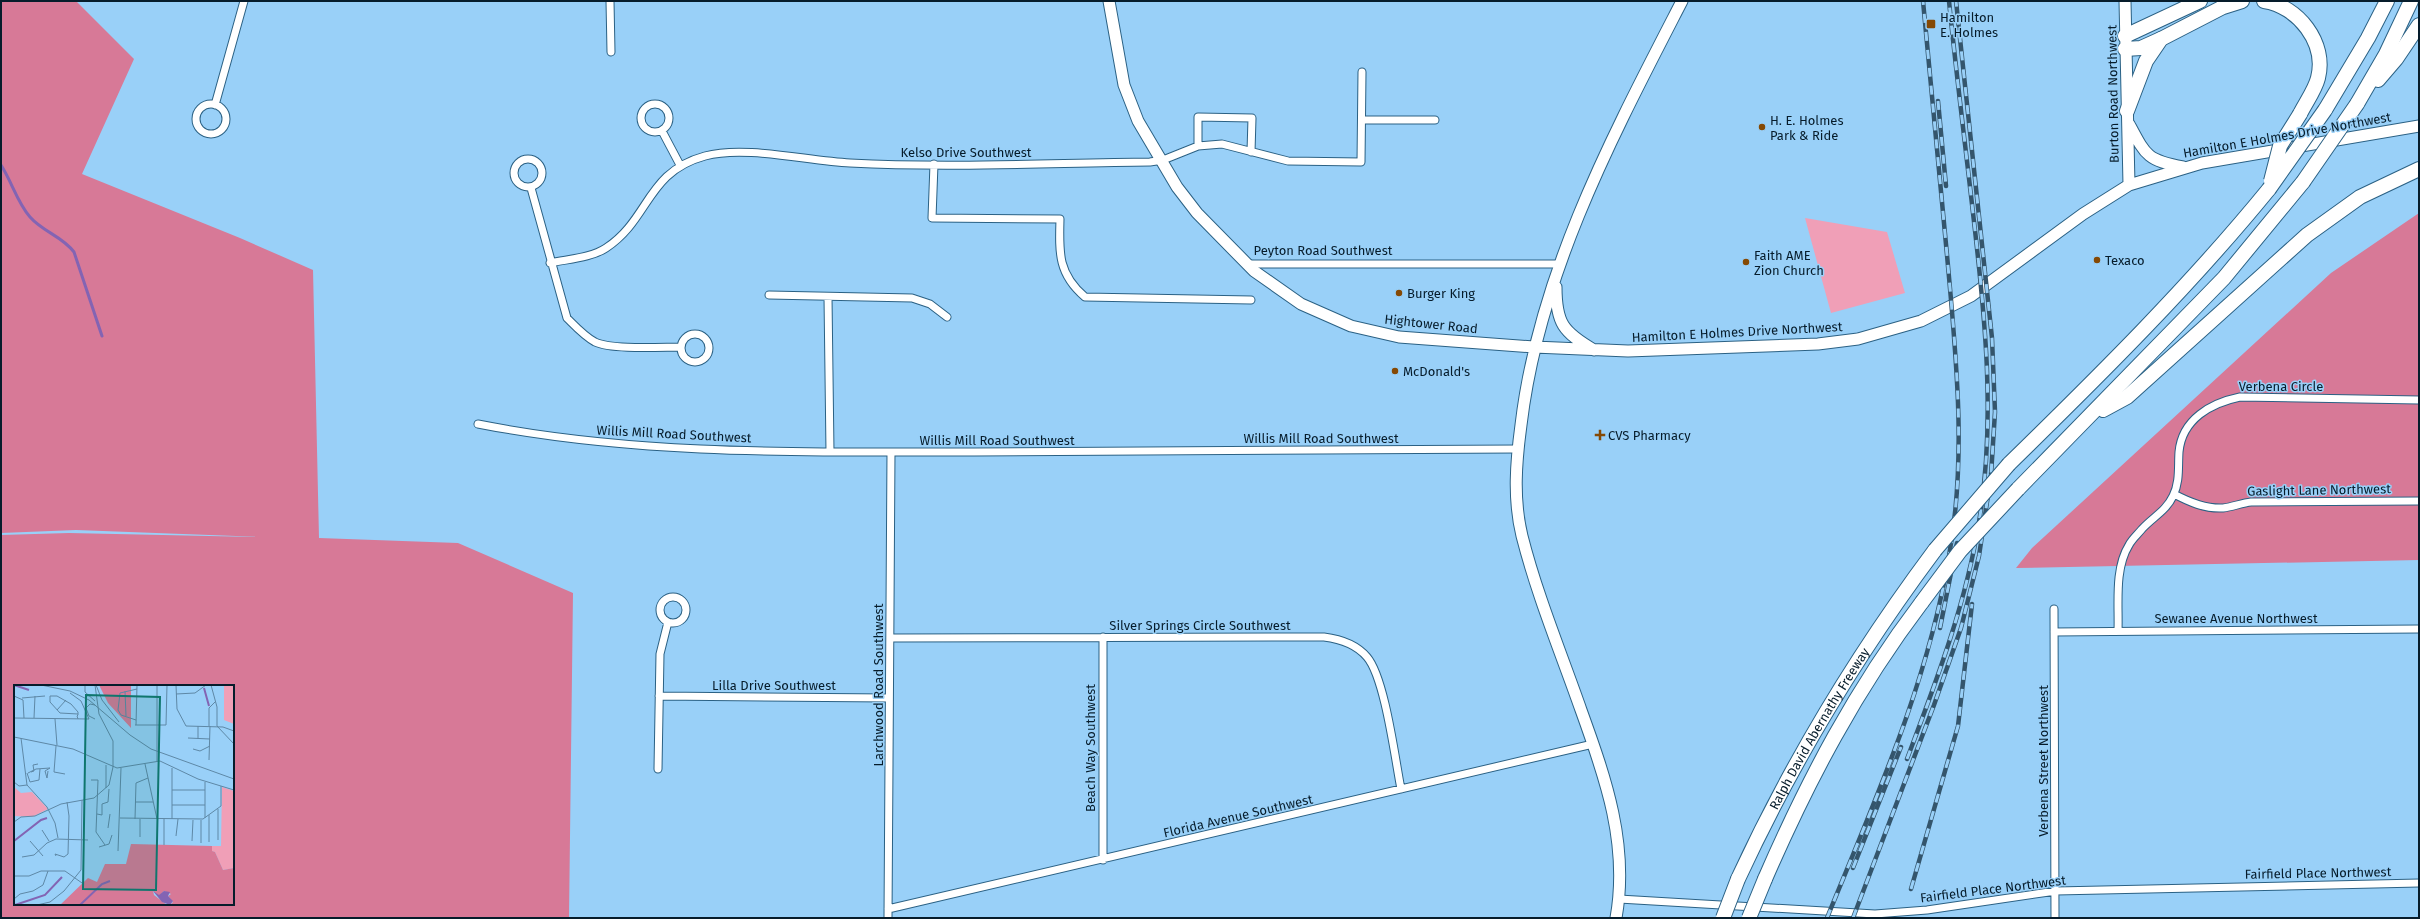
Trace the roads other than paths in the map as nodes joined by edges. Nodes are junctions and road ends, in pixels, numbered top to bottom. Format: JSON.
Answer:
{"nodes":[{"id":1,"x":244,"y":1,"type":"edge"},
{"id":2,"x":610,"y":1,"type":"edge"},
{"id":3,"x":1109,"y":1,"type":"edge"},
{"id":4,"x":1682,"y":1,"type":"edge"},
{"id":5,"x":2125,"y":1,"type":"edge"},
{"id":6,"x":2200,"y":1,"type":"edge"},
{"id":7,"x":2242,"y":1,"type":"edge"},
{"id":8,"x":2264,"y":1,"type":"edge"},
{"id":9,"x":2387,"y":1,"type":"edge"},
{"id":10,"x":2411,"y":1,"type":"edge"},
{"id":11,"x":2419,"y":25,"type":"edge"},
{"id":12,"x":2161,"y":39,"type":"junction"},
{"id":13,"x":2125,"y":43,"type":"junction"},
{"id":14,"x":611,"y":52,"type":"dead end"},
{"id":15,"x":1362,"y":72,"type":"dead end"},
{"id":16,"x":2357,"y":104,"type":"junction"},
{"id":17,"x":215,"y":105,"type":"junction"},
{"id":18,"x":2127,"y":116,"type":"junction"},
{"id":19,"x":1362,"y":120,"type":"junction"},
{"id":20,"x":1435,"y":120,"type":"dead end"},
{"id":21,"x":2419,"y":126,"type":"edge"},
{"id":22,"x":662,"y":131,"type":"junction"},
{"id":23,"x":1198,"y":146,"type":"junction"},
{"id":24,"x":1251,"y":152,"type":"junction"},
{"id":25,"x":1162,"y":160,"type":"junction"},
{"id":26,"x":934,"y":164,"type":"junction"},
{"id":27,"x":680,"y":165,"type":"junction"},
{"id":28,"x":2184,"y":167,"type":"junction"},
{"id":29,"x":2419,"y":170,"type":"edge"},
{"id":30,"x":2129,"y":185,"type":"junction"},
{"id":31,"x":531,"y":188,"type":"junction"},
{"id":32,"x":2268,"y":189,"type":"junction"},
{"id":33,"x":550,"y":263,"type":"junction"},
{"id":34,"x":1247,"y":264,"type":"junction"},
{"id":35,"x":1558,"y":269,"type":"junction"},
{"id":36,"x":769,"y":295,"type":"dead end"},
{"id":37,"x":824,"y":296,"type":"junction"},
{"id":38,"x":1251,"y":300,"type":"dead end"},
{"id":39,"x":947,"y":317,"type":"dead end"},
{"id":40,"x":681,"y":347,"type":"junction"},
{"id":41,"x":1534,"y":347,"type":"junction"},
{"id":42,"x":1596,"y":351,"type":"junction"},
{"id":43,"x":2419,"y":400,"type":"edge"},
{"id":44,"x":2088,"y":420,"type":"junction"},
{"id":45,"x":478,"y":424,"type":"dead end"},
{"id":46,"x":1518,"y":449,"type":"junction"},
{"id":47,"x":830,"y":452,"type":"junction"},
{"id":48,"x":891,"y":452,"type":"junction"},
{"id":49,"x":2174,"y":494,"type":"junction"},
{"id":50,"x":2419,"y":501,"type":"edge"},
{"id":51,"x":2054,"y":609,"type":"dead end"},
{"id":52,"x":668,"y":622,"type":"dead end"},
{"id":53,"x":2419,"y":629,"type":"edge"},
{"id":54,"x":2054,"y":632,"type":"junction"},
{"id":55,"x":2118,"y":632,"type":"junction"},
{"id":56,"x":1103,"y":637,"type":"junction"},
{"id":57,"x":890,"y":638,"type":"junction"},
{"id":58,"x":659,"y":696,"type":"junction"},
{"id":59,"x":889,"y":698,"type":"junction"},
{"id":60,"x":1593,"y":744,"type":"junction"},
{"id":61,"x":658,"y":769,"type":"dead end"},
{"id":62,"x":1401,"y":789,"type":"junction"},
{"id":63,"x":1103,"y":860,"type":"junction"},
{"id":64,"x":2419,"y":883,"type":"edge"},
{"id":65,"x":2056,"y":891,"type":"junction"},
{"id":66,"x":1619,"y":899,"type":"junction"},
{"id":67,"x":888,"y":909,"type":"junction"},
{"id":68,"x":888,"y":918,"type":"edge"},
{"id":69,"x":1616,"y":918,"type":"edge"},
{"id":70,"x":1723,"y":918,"type":"edge"},
{"id":71,"x":1749,"y":918,"type":"edge"},
{"id":72,"x":2055,"y":918,"type":"edge"}],
"edges":[{"from":1,"to":17,"type":"street"},
{"from":2,"to":14,"type":"street"},
{"from":3,"to":25,"type":"main road","name":"Peyton Road Southwest"},
{"from":4,"to":35,"type":"main road"},
{"from":5,"to":13,"type":"main road","name":"Burton Road Northwest"},
{"from":6,"to":13,"type":"highway"},
{"from":7,"to":12,"type":"highway"},
{"from":8,"to":32,"type":"highway","bridge":true},
{"from":9,"to":32,"type":"highway","name":"Ralph David Abernathy Freeway","bridge":true},
{"from":10,"to":16,"type":"highway"},
{"from":11,"to":16,"type":"highway"},
{"from":12,"to":13,"type":"highway"},
{"from":12,"to":18,"type":"highway"},
{"from":13,"to":18,"type":"main road","name":"Burton Road Northwest"},
{"from":15,"to":19,"type":"street"},
{"from":16,"to":44,"type":"highway","bridge":true},
{"from":17,"to":17,"type":"street"},
{"from":18,"to":28,"type":"main road"},
{"from":18,"to":30,"type":"main road","name":"Burton Road Northwest"},
{"from":19,"to":20,"type":"street"},
{"from":19,"to":24,"type":"street","name":"Kelso Drive Southwest"},
{"from":21,"to":28,"type":"main road","name":"Hamilton E Holmes Drive Northwest"},
{"from":22,"to":22,"type":"street"},
{"from":22,"to":27,"type":"street"},
{"from":23,"to":24,"type":"street","name":"Kelso Drive Southwest"},
{"from":23,"to":24,"type":"street"},
{"from":23,"to":25,"type":"street","name":"Kelso Drive Southwest"},
{"from":25,"to":26,"type":"street","name":"Kelso Drive Southwest"},
{"from":25,"to":34,"type":"main road","name":"Peyton Road Southwest"},
{"from":26,"to":27,"type":"street","name":"Kelso Drive Southwest"},
{"from":26,"to":38,"type":"street"},
{"from":27,"to":33,"type":"street"},
{"from":28,"to":30,"type":"main road","name":"Hamilton E Holmes Drive Northwest"},
{"from":29,"to":44,"type":"highway"},
{"from":30,"to":42,"type":"main road","name":"Hamilton E Holmes Drive Northwest"},
{"from":31,"to":31,"type":"street"},
{"from":31,"to":33,"type":"street"},
{"from":32,"to":70,"type":"highway","name":"Ralph David Abernathy Freeway","bridge":true},
{"from":33,"to":40,"type":"street"},
{"from":34,"to":35,"type":"street","name":"Peyton Road Southwest"},
{"from":34,"to":41,"type":"main road","name":"Hightower Road"},
{"from":35,"to":41,"type":"main road"},
{"from":35,"to":42,"type":"main road"},
{"from":36,"to":37,"type":"street"},
{"from":37,"to":39,"type":"street"},
{"from":37,"to":47,"type":"street"},
{"from":40,"to":40,"type":"street"},
{"from":41,"to":42,"type":"main road","name":"Hamilton E Holmes Drive Northwest"},
{"from":41,"to":46,"type":"main road"},
{"from":43,"to":49,"type":"street","name":"Verbena Circle"},
{"from":44,"to":71,"type":"highway","name":"Ralph David Abernathy Freeway","bridge":true},
{"from":45,"to":47,"type":"street","name":"Willis Mill Road Southwest"},
{"from":46,"to":48,"type":"street","name":"Willis Mill Road Southwest"},
{"from":46,"to":60,"type":"main road"},
{"from":47,"to":48,"type":"street","name":"Willis Mill Road Southwest"},
{"from":48,"to":57,"type":"street","name":"Larchwood Road Southwest"},
{"from":49,"to":50,"type":"street","name":"Gaslight Lane Northwest"},
{"from":49,"to":55,"type":"street","name":"Verbena Circle"},
{"from":51,"to":54,"type":"street","name":"Verbena Street Northwest"},
{"from":52,"to":58,"type":"street"},
{"from":53,"to":55,"type":"street","name":"Sewanee Avenue Northwest"},
{"from":54,"to":55,"type":"street","name":"Sewanee Avenue Northwest"},
{"from":54,"to":65,"type":"street","name":"Verbena Street Northwest"},
{"from":56,"to":57,"type":"street","name":"Silver Springs Circle Southwest"},
{"from":56,"to":62,"type":"street","name":"Silver Springs Circle Southwest"},
{"from":56,"to":63,"type":"street","name":"Beach Way Southwest"},
{"from":57,"to":59,"type":"street","name":"Larchwood Road Southwest"},
{"from":58,"to":59,"type":"street","name":"Lilla Drive Southwest"},
{"from":58,"to":61,"type":"street"},
{"from":59,"to":67,"type":"street","name":"Larchwood Road Southwest"},
{"from":60,"to":62,"type":"street","name":"Florida Avenue Southwest"},
{"from":60,"to":66,"type":"main road"},
{"from":62,"to":63,"type":"street","name":"Florida Avenue Southwest"},
{"from":63,"to":67,"type":"street","name":"Florida Avenue Southwest"},
{"from":64,"to":65,"type":"street","name":"Fairfield Place Northwest"},
{"from":65,"to":66,"type":"street","name":"Fairfield Place Northwest"},
{"from":65,"to":72,"type":"street","name":"Verbena Street Northwest"},
{"from":66,"to":69,"type":"main road"},
{"from":67,"to":68,"type":"street","name":"Larchwood Road Southwest"}]}
